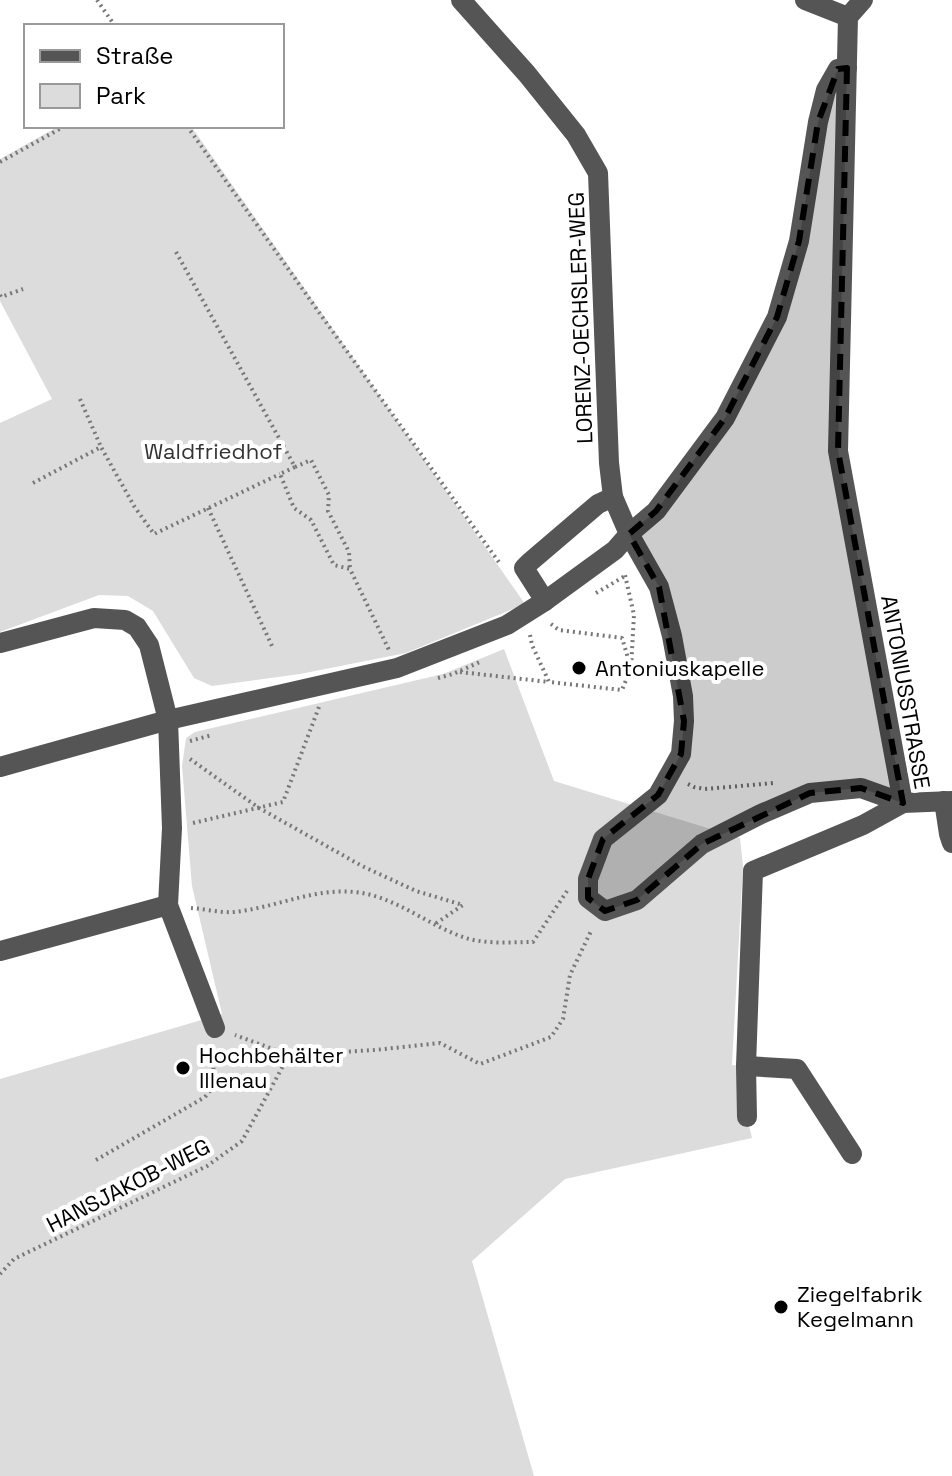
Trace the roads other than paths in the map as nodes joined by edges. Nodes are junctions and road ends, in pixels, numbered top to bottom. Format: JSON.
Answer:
{"nodes":[{"id":1,"x":461,"y":0,"type":"edge"},
{"id":2,"x":805,"y":0,"type":"edge"},
{"id":3,"x":863,"y":0,"type":"edge"},
{"id":4,"x":848,"y":17,"type":"junction"},
{"id":5,"x":847,"y":68,"type":"junction"},
{"id":6,"x":613,"y":497,"type":"junction"},
{"id":7,"x":629,"y":534,"type":"junction"},
{"id":8,"x":539,"y":605,"type":"junction"},
{"id":9,"x":0,"y":643,"type":"edge"},
{"id":10,"x":168,"y":720,"type":"junction"},
{"id":11,"x":0,"y":767,"type":"edge"},
{"id":12,"x":948,"y":801,"type":"edge"},
{"id":13,"x":903,"y":803,"type":"junction"},
{"id":14,"x":952,"y":843,"type":"edge"},
{"id":15,"x":168,"y":905,"type":"junction"},
{"id":16,"x":0,"y":951,"type":"edge"},
{"id":17,"x":215,"y":1028,"type":"road end"},
{"id":18,"x":746,"y":1066,"type":"junction"},
{"id":19,"x":747,"y":1117,"type":"dead end"},
{"id":20,"x":852,"y":1154,"type":"dead end"}],
"edges":[{"from":1,"to":6,"type":"street","name":"LORENZ-OECHSLER-WEG"},
{"from":2,"to":4,"type":"street"},
{"from":3,"to":4,"type":"street"},
{"from":4,"to":5,"type":"street","name":"ANTONIUSSTRASSE"},
{"from":5,"to":7,"type":"street"},
{"from":5,"to":13,"type":"street","name":"ANTONIUSSTRASSE"},
{"from":6,"to":7,"type":"street","name":"LORENZ-OECHSLER-WEG"},
{"from":6,"to":8,"type":"street"},
{"from":7,"to":8,"type":"street"},
{"from":7,"to":13,"type":"street","name":"ANTONIUSSTRASSE"},
{"from":8,"to":10,"type":"street"},
{"from":9,"to":10,"type":"street"},
{"from":10,"to":11,"type":"street"},
{"from":10,"to":15,"type":"street"},
{"from":12,"to":13,"type":"street"},
{"from":12,"to":14,"type":"street"},
{"from":13,"to":18,"type":"street"},
{"from":15,"to":16,"type":"street"},
{"from":15,"to":17,"type":"street"},
{"from":18,"to":19,"type":"street"},
{"from":18,"to":20,"type":"street"}]}
